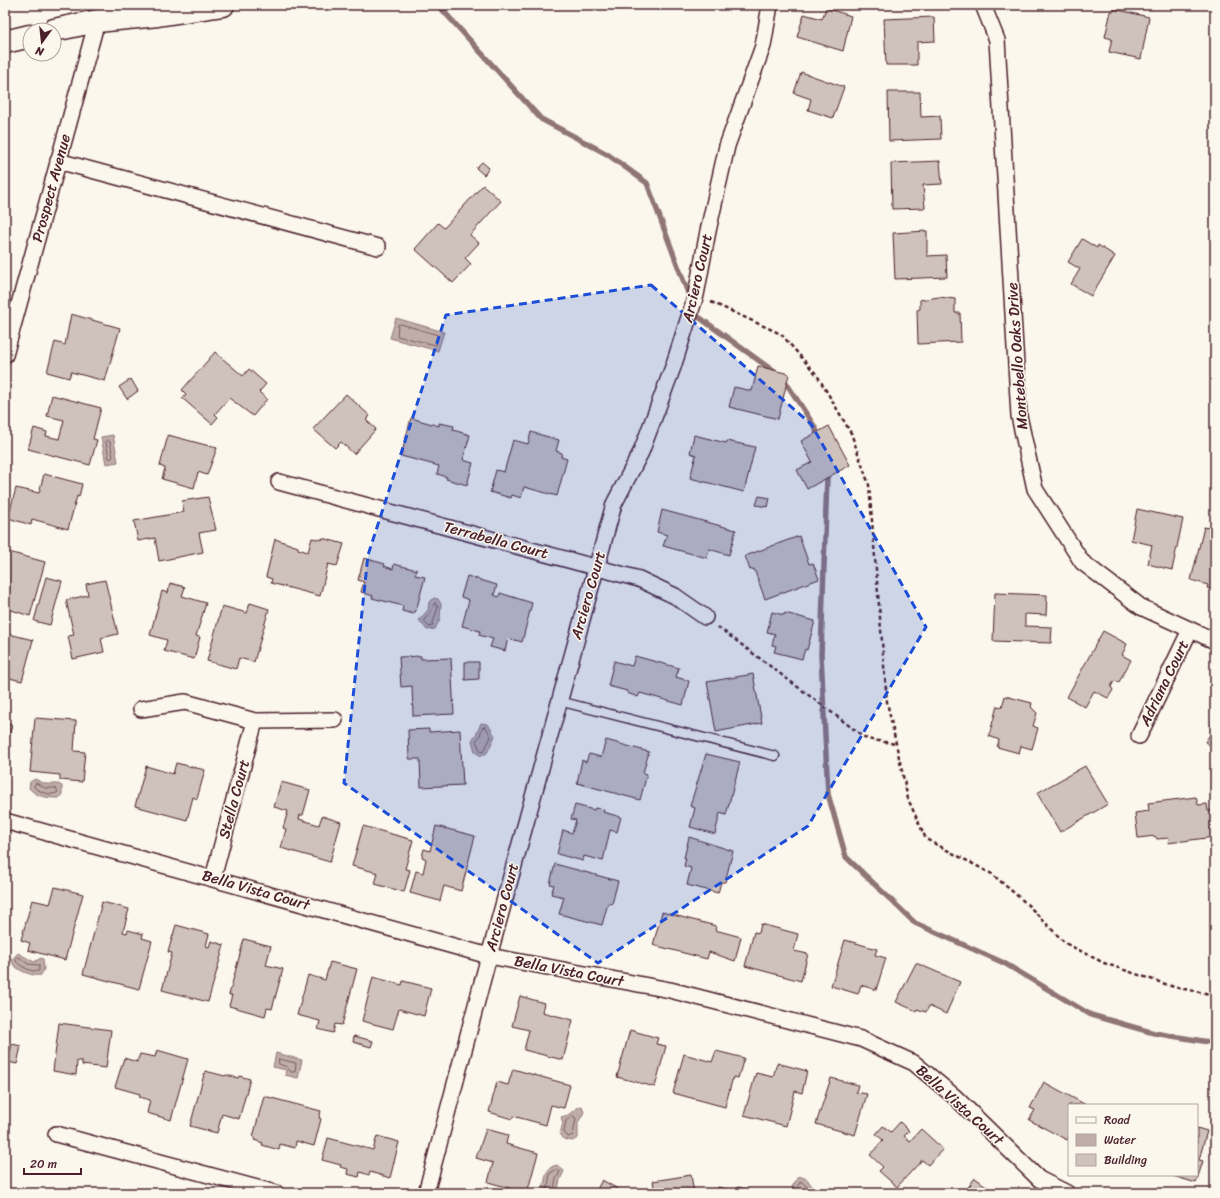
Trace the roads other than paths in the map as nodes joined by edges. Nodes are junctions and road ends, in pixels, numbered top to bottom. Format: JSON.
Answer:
{"nodes":[{"id":1,"x":223,"y":5,"type":"edge"},
{"id":2,"x":770,"y":5,"type":"edge"},
{"id":3,"x":983,"y":5,"type":"edge"},
{"id":4,"x":96,"y":21,"type":"junction"},
{"id":5,"x":62,"y":28,"type":"edge"},
{"id":6,"x":22,"y":38,"type":"edge"},
{"id":7,"x":5,"y":42,"type":"edge"},
{"id":8,"x":58,"y":161,"type":"junction"},
{"id":9,"x":378,"y":247,"type":"dead end"},
{"id":10,"x":5,"y":355,"type":"edge"},
{"id":11,"x":279,"y":482,"type":"dead end"},
{"id":12,"x":596,"y":566,"type":"junction"},
{"id":13,"x":705,"y":617,"type":"road end"},
{"id":14,"x":1190,"y":630,"type":"junction"},
{"id":15,"x":1215,"y":641,"type":"edge"},
{"id":16,"x":559,"y":701,"type":"junction"},
{"id":17,"x":141,"y":709,"type":"dead end"},
{"id":18,"x":335,"y":720,"type":"dead end"},
{"id":19,"x":255,"y":721,"type":"junction"},
{"id":20,"x":1139,"y":736,"type":"dead end"},
{"id":21,"x":775,"y":756,"type":"dead end"},
{"id":22,"x":5,"y":821,"type":"edge"},
{"id":23,"x":213,"y":878,"type":"junction"},
{"id":24,"x":489,"y":956,"type":"junction"},
{"id":25,"x":56,"y":1134,"type":"dead end"},
{"id":26,"x":276,"y":1193,"type":"edge"},
{"id":27,"x":426,"y":1193,"type":"edge"},
{"id":28,"x":1067,"y":1193,"type":"edge"}],
"edges":[{"from":1,"to":4,"type":"main road"},
{"from":2,"to":12,"type":"street","name":"Arciero Court"},
{"from":3,"to":14,"type":"street","name":"Montebello Oaks Drive"},
{"from":4,"to":5,"type":"main road"},
{"from":4,"to":8,"type":"street","name":"Prospect Avenue"},
{"from":6,"to":7,"type":"main road"},
{"from":8,"to":9,"type":"street"},
{"from":8,"to":10,"type":"street","name":"Prospect Avenue"},
{"from":11,"to":12,"type":"street","name":"Terrabella Court"},
{"from":12,"to":13,"type":"street","name":"Terrabella Court"},
{"from":12,"to":16,"type":"street","name":"Arciero Court"},
{"from":14,"to":15,"type":"street","name":"Montebello Oaks Drive"},
{"from":14,"to":20,"type":"street","name":"Adriana Court"},
{"from":16,"to":21,"type":"lane"},
{"from":16,"to":24,"type":"street","name":"Arciero Court"},
{"from":17,"to":19,"type":"street"},
{"from":18,"to":19,"type":"street"},
{"from":19,"to":23,"type":"street","name":"Stella Court"},
{"from":22,"to":23,"type":"street","name":"Bella Vista Court"},
{"from":23,"to":24,"type":"street","name":"Bella Vista Court"},
{"from":24,"to":27,"type":"street","name":"Arciero Court"},
{"from":24,"to":28,"type":"street","name":"Bella Vista Court"},
{"from":25,"to":26,"type":"street"}]}
